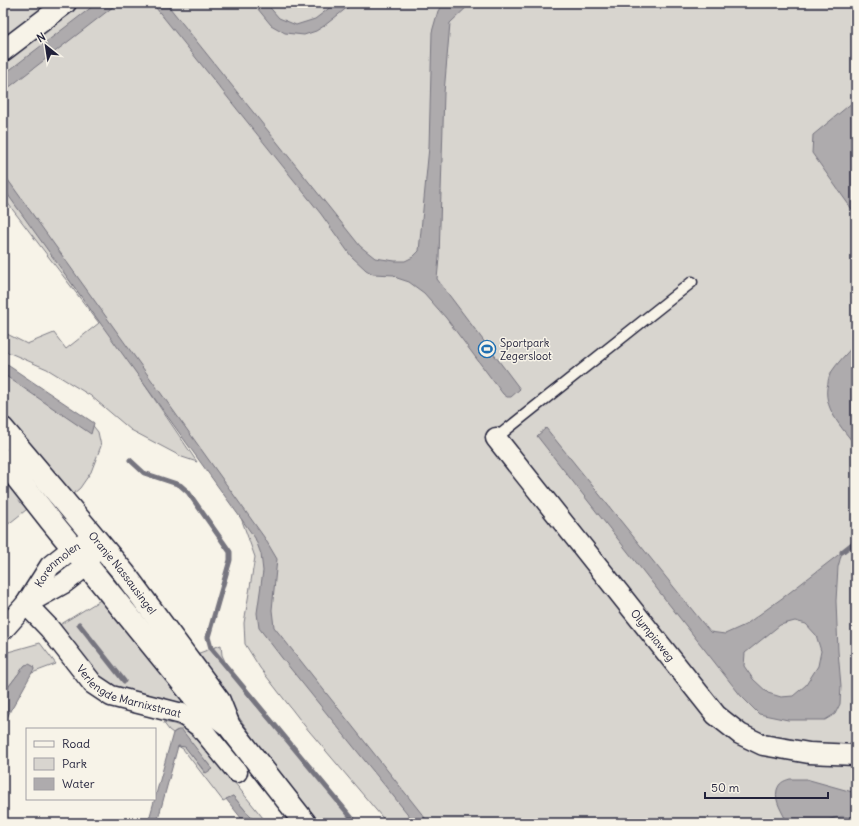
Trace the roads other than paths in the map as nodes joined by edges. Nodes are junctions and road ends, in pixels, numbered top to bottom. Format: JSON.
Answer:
{"nodes":[{"id":1,"x":66,"y":3,"type":"edge"},
{"id":2,"x":3,"y":51,"type":"edge"},
{"id":3,"x":692,"y":282,"type":"dead end"},
{"id":4,"x":3,"y":429,"type":"edge"},
{"id":5,"x":496,"y":438,"type":"joint"},
{"id":6,"x":3,"y":460,"type":"edge"},
{"id":7,"x":96,"y":538,"type":"junction"},
{"id":8,"x":73,"y":548,"type":"junction"},
{"id":9,"x":87,"y":565,"type":"junction"},
{"id":10,"x":26,"y":604,"type":"junction"},
{"id":11,"x":3,"y":630,"type":"edge"},
{"id":12,"x":229,"y":726,"type":"junction"},
{"id":13,"x":856,"y":756,"type":"edge"},
{"id":14,"x":237,"y":772,"type":"dead end"},
{"id":15,"x":305,"y":823,"type":"edge"}],
"edges":[{"from":1,"to":2,"type":"street"},
{"from":3,"to":5,"type":"lane"},
{"from":4,"to":7,"type":"main road","name":"Oranje Nassausingel"},
{"from":5,"to":13,"type":"street","name":"Olympiaweg"},
{"from":6,"to":8,"type":"main road","name":"Oranje Nassausingel"},
{"from":7,"to":8,"type":"street","name":"Korenmolen"},
{"from":7,"to":9,"type":"street","name":"Korenmolen"},
{"from":7,"to":12,"type":"main road","name":"Oranje Nassausingel"},
{"from":8,"to":9,"type":"main road","name":"Oranje Nassausingel"},
{"from":8,"to":10,"type":"street","name":"Korenmolen"},
{"from":9,"to":10,"type":"street","name":"Korenmolen"},
{"from":9,"to":12,"type":"main road","name":"Oranje Nassausingel"},
{"from":10,"to":11,"type":"street","name":"Korenmolen"},
{"from":10,"to":14,"type":"street","name":"Verlengde Marnixstraat"},
{"from":12,"to":15,"type":"main road","name":"Oranje Nassausingel"}]}
